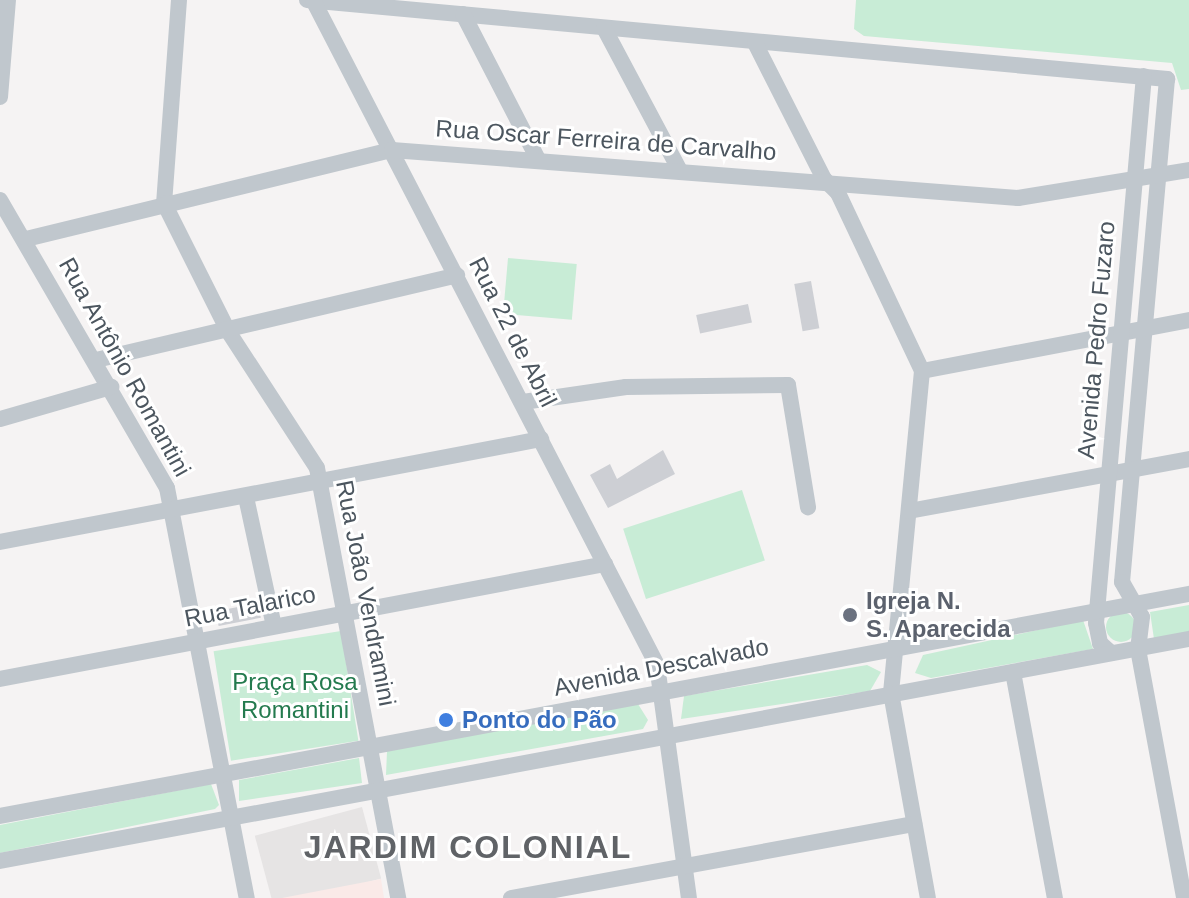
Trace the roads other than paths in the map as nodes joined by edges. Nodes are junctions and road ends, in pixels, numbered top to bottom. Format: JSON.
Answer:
{"nodes":[{"id":1,"x":8,"y":0,"type":"edge"},
{"id":2,"x":179,"y":0,"type":"edge"},
{"id":3,"x":307,"y":0,"type":"edge"},
{"id":4,"x":313,"y":0,"type":"edge"},
{"id":5,"x":463,"y":14,"type":"junction"},
{"id":6,"x":604,"y":28,"type":"junction"},
{"id":7,"x":755,"y":43,"type":"junction"},
{"id":8,"x":1144,"y":76,"type":"junction"},
{"id":9,"x":0,"y":97,"type":"edge"},
{"id":10,"x":392,"y":150,"type":"junction"},
{"id":11,"x":538,"y":159,"type":"junction"},
{"id":12,"x":1189,"y":170,"type":"edge"},
{"id":13,"x":680,"y":171,"type":"junction"},
{"id":14,"x":1159,"y":176,"type":"junction"},
{"id":15,"x":824,"y":179,"type":"junction"},
{"id":16,"x":1135,"y":180,"type":"junction"},
{"id":17,"x":0,"y":200,"type":"edge"},
{"id":18,"x":164,"y":203,"type":"junction"},
{"id":19,"x":26,"y":239,"type":"junction"},
{"id":20,"x":457,"y":275,"type":"junction"},
{"id":21,"x":1189,"y":320,"type":"edge"},
{"id":22,"x":1146,"y":328,"type":"junction"},
{"id":23,"x":228,"y":331,"type":"junction"},
{"id":24,"x":1122,"y":334,"type":"junction"},
{"id":25,"x":96,"y":360,"type":"junction"},
{"id":26,"x":922,"y":371,"type":"junction"},
{"id":27,"x":111,"y":387,"type":"junction"},
{"id":28,"x":523,"y":402,"type":"junction"},
{"id":29,"x":0,"y":419,"type":"edge"},
{"id":30,"x":541,"y":439,"type":"junction"},
{"id":31,"x":1189,"y":459,"type":"edge"},
{"id":32,"x":1131,"y":471,"type":"junction"},
{"id":33,"x":1108,"y":475,"type":"junction"},
{"id":34,"x":319,"y":482,"type":"junction"},
{"id":35,"x":246,"y":497,"type":"junction"},
{"id":36,"x":808,"y":507,"type":"dead end"},
{"id":37,"x":173,"y":511,"type":"junction"},
{"id":38,"x":909,"y":511,"type":"junction"},
{"id":39,"x":0,"y":542,"type":"edge"},
{"id":40,"x":605,"y":564,"type":"junction"},
{"id":41,"x":1189,"y":594,"type":"edge"},
{"id":42,"x":1129,"y":603,"type":"junction"},
{"id":43,"x":1099,"y":609,"type":"junction"},
{"id":44,"x":347,"y":611,"type":"junction"},
{"id":45,"x":274,"y":626,"type":"junction"},
{"id":46,"x":1189,"y":639,"type":"edge"},
{"id":47,"x":198,"y":640,"type":"junction"},
{"id":48,"x":895,"y":648,"type":"junction"},
{"id":49,"x":1138,"y":649,"type":"junction"},
{"id":50,"x":1111,"y":653,"type":"junction"},
{"id":51,"x":1013,"y":672,"type":"junction"},
{"id":52,"x":0,"y":679,"type":"edge"},
{"id":53,"x":659,"y":690,"type":"junction"},
{"id":54,"x":891,"y":693,"type":"junction"},
{"id":55,"x":663,"y":737,"type":"junction"},
{"id":56,"x":372,"y":747,"type":"junction"},
{"id":57,"x":225,"y":773,"type":"junction"},
{"id":58,"x":379,"y":790,"type":"junction"},
{"id":59,"x":0,"y":816,"type":"edge"},
{"id":60,"x":232,"y":816,"type":"junction"},
{"id":61,"x":914,"y":824,"type":"junction"},
{"id":62,"x":0,"y":861,"type":"edge"},
{"id":63,"x":683,"y":866,"type":"junction"},
{"id":64,"x":247,"y":898,"type":"edge"},
{"id":65,"x":398,"y":898,"type":"edge"},
{"id":66,"x":511,"y":898,"type":"edge"},
{"id":67,"x":689,"y":898,"type":"edge"},
{"id":68,"x":928,"y":898,"type":"edge"},
{"id":69,"x":1055,"y":898,"type":"edge"},
{"id":70,"x":1184,"y":898,"type":"edge"}],
"edges":[{"from":1,"to":9,"type":"street"},
{"from":2,"to":18,"type":"street"},
{"from":3,"to":4,"type":"street"},
{"from":4,"to":5,"type":"street"},
{"from":4,"to":10,"type":"street","name":"Rua 22 de Abril"},
{"from":5,"to":6,"type":"street"},
{"from":5,"to":11,"type":"street"},
{"from":6,"to":7,"type":"street"},
{"from":6,"to":13,"type":"street"},
{"from":7,"to":8,"type":"street"},
{"from":7,"to":15,"type":"street"},
{"from":8,"to":14,"type":"street","name":"Avenida Pedro Fuzaro"},
{"from":8,"to":16,"type":"street","name":"Avenida Pedro Fuzaro"},
{"from":10,"to":11,"type":"street","name":"Rua Oscar Ferreira de Carvalho"},
{"from":10,"to":18,"type":"street","name":"Rua Oscar Ferreira de Carvalho"},
{"from":10,"to":20,"type":"street","name":"Rua 22 de Abril"},
{"from":11,"to":13,"type":"street","name":"Rua Oscar Ferreira de Carvalho"},
{"from":12,"to":14,"type":"street","name":"Rua Oscar Ferreira de Carvalho"},
{"from":13,"to":15,"type":"street","name":"Rua Oscar Ferreira de Carvalho"},
{"from":14,"to":16,"type":"street","name":"Rua Oscar Ferreira de Carvalho"},
{"from":14,"to":22,"type":"street","name":"Avenida Pedro Fuzaro"},
{"from":15,"to":16,"type":"street","name":"Rua Oscar Ferreira de Carvalho"},
{"from":15,"to":26,"type":"street"},
{"from":16,"to":24,"type":"street","name":"Avenida Pedro Fuzaro"},
{"from":17,"to":19,"type":"street","name":"Rua Antônio Romantini"},
{"from":18,"to":19,"type":"street","name":"Rua Oscar Ferreira de Carvalho"},
{"from":18,"to":23,"type":"street","name":"Rua João Vendramini"},
{"from":19,"to":25,"type":"street","name":"Rua Antônio Romantini"},
{"from":20,"to":23,"type":"street"},
{"from":20,"to":28,"type":"street","name":"Rua 22 de Abril"},
{"from":21,"to":22,"type":"street"},
{"from":22,"to":24,"type":"street"},
{"from":22,"to":32,"type":"street","name":"Avenida Pedro Fuzaro"},
{"from":23,"to":25,"type":"street"},
{"from":23,"to":34,"type":"street","name":"Rua João Vendramini"},
{"from":24,"to":26,"type":"street"},
{"from":24,"to":33,"type":"street","name":"Avenida Pedro Fuzaro"},
{"from":25,"to":27,"type":"street","name":"Rua Antônio Romantini"},
{"from":26,"to":38,"type":"street"},
{"from":27,"to":29,"type":"street"},
{"from":27,"to":37,"type":"street","name":"Rua Antônio Romantini"},
{"from":28,"to":30,"type":"street","name":"Rua 22 de Abril"},
{"from":28,"to":36,"type":"street"},
{"from":30,"to":34,"type":"street"},
{"from":30,"to":40,"type":"street","name":"Rua 22 de Abril"},
{"from":31,"to":32,"type":"street"},
{"from":32,"to":33,"type":"street"},
{"from":32,"to":42,"type":"street","name":"Avenida Pedro Fuzaro"},
{"from":33,"to":38,"type":"street"},
{"from":33,"to":43,"type":"street","name":"Avenida Pedro Fuzaro"},
{"from":34,"to":35,"type":"street"},
{"from":34,"to":44,"type":"street","name":"Rua João Vendramini"},
{"from":35,"to":37,"type":"street"},
{"from":35,"to":45,"type":"street"},
{"from":37,"to":39,"type":"street"},
{"from":37,"to":47,"type":"street","name":"Rua Antônio Romantini"},
{"from":38,"to":48,"type":"street"},
{"from":40,"to":44,"type":"street","name":"Rua Talarico"},
{"from":40,"to":53,"type":"street","name":"Rua 22 de Abril"},
{"from":41,"to":42,"type":"street","name":"Avenida Descalvado"},
{"from":42,"to":43,"type":"street","name":"Avenida Descalvado"},
{"from":42,"to":49,"type":"street"},
{"from":43,"to":48,"type":"street","name":"Avenida Descalvado"},
{"from":43,"to":50,"type":"street"},
{"from":44,"to":45,"type":"street","name":"Rua Talarico"},
{"from":44,"to":56,"type":"street","name":"Rua João Vendramini"},
{"from":45,"to":47,"type":"street","name":"Rua Talarico"},
{"from":46,"to":49,"type":"street"},
{"from":47,"to":52,"type":"street","name":"Rua Talarico"},
{"from":47,"to":57,"type":"street","name":"Rua Antônio Romantini"},
{"from":48,"to":53,"type":"street","name":"Avenida Descalvado"},
{"from":48,"to":54,"type":"street"},
{"from":49,"to":50,"type":"street"},
{"from":49,"to":70,"type":"street"},
{"from":50,"to":51,"type":"street"},
{"from":51,"to":54,"type":"street"},
{"from":51,"to":69,"type":"street"},
{"from":53,"to":55,"type":"street","name":"Rua 22 de Abril"},
{"from":53,"to":56,"type":"street","name":"Avenida Descalvado"},
{"from":54,"to":55,"type":"street"},
{"from":54,"to":61,"type":"street"},
{"from":55,"to":58,"type":"street"},
{"from":55,"to":63,"type":"street","name":"Rua 22 de Abril"},
{"from":56,"to":57,"type":"street","name":"Avenida Descalvado"},
{"from":56,"to":58,"type":"street","name":"Rua João Vendramini"},
{"from":57,"to":59,"type":"street","name":"Avenida Descalvado"},
{"from":57,"to":60,"type":"street","name":"Rua Antônio Romantini"},
{"from":58,"to":60,"type":"street"},
{"from":58,"to":65,"type":"street","name":"Rua João Vendramini"},
{"from":60,"to":62,"type":"street"},
{"from":60,"to":64,"type":"street","name":"Rua Antônio Romantini"},
{"from":61,"to":63,"type":"street"},
{"from":61,"to":68,"type":"street"},
{"from":63,"to":66,"type":"street"},
{"from":63,"to":67,"type":"street","name":"Rua 22 de Abril"}]}
